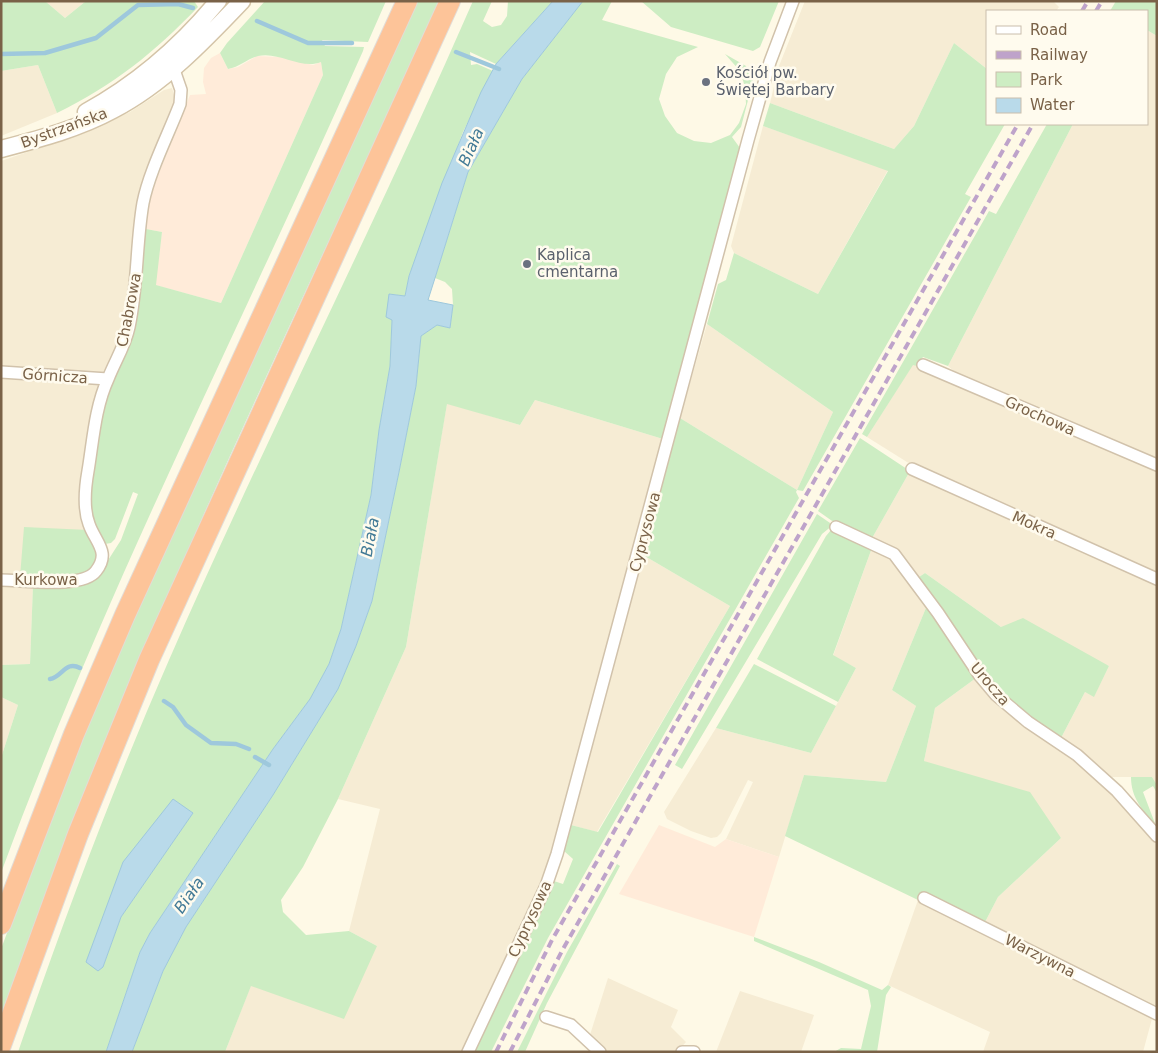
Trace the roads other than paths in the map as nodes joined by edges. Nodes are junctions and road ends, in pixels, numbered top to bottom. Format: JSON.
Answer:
{"nodes":[{"id":1,"x":218,"y":1,"type":"edge"},
{"id":2,"x":242,"y":1,"type":"edge"},
{"id":3,"x":407,"y":1,"type":"edge"},
{"id":4,"x":450,"y":1,"type":"edge"},
{"id":5,"x":793,"y":1,"type":"edge"},
{"id":6,"x":175,"y":48,"type":"junction"},
{"id":7,"x":173,"y":68,"type":"junction"},
{"id":8,"x":1,"y":149,"type":"edge"},
{"id":9,"x":923,"y":365,"type":"dead end"},
{"id":10,"x":1,"y":372,"type":"edge"},
{"id":11,"x":108,"y":379,"type":"junction"},
{"id":12,"x":1157,"y":466,"type":"edge"},
{"id":13,"x":912,"y":469,"type":"dead end"},
{"id":14,"x":836,"y":526,"type":"dead end"},
{"id":15,"x":104,"y":552,"type":"joint"},
{"id":16,"x":1157,"y":579,"type":"edge"},
{"id":17,"x":1,"y":580,"type":"edge"},
{"id":18,"x":1157,"y":836,"type":"edge"},
{"id":19,"x":924,"y":898,"type":"dead end"},
{"id":20,"x":1,"y":924,"type":"edge"},
{"id":21,"x":1157,"y":1014,"type":"edge"},
{"id":22,"x":546,"y":1017,"type":"dead end"},
{"id":23,"x":1,"y":1045,"type":"edge"},
{"id":24,"x":468,"y":1052,"type":"edge"},
{"id":25,"x":600,"y":1052,"type":"edge"},
{"id":26,"x":682,"y":1052,"type":"edge"},
{"id":27,"x":694,"y":1052,"type":"edge"}],
"edges":[{"from":1,"to":6,"type":"main road","name":"Bystrzańska"},
{"from":2,"to":7,"type":"main road","name":"Bystrzańska"},
{"from":3,"to":20,"type":"highway"},
{"from":4,"to":23,"type":"highway"},
{"from":5,"to":24,"type":"street","name":"Cyprysowa"},
{"from":6,"to":7,"type":"street"},
{"from":6,"to":8,"type":"main road","name":"Bystrzańska"},
{"from":7,"to":8,"type":"main road","name":"Bystrzańska"},
{"from":7,"to":11,"type":"street","name":"Chabrowa"},
{"from":9,"to":12,"type":"street","name":"Grochowa"},
{"from":10,"to":11,"type":"street","name":"Górnicza"},
{"from":11,"to":15,"type":"street","name":"Chabrowa"},
{"from":13,"to":16,"type":"street","name":"Mokra"},
{"from":14,"to":18,"type":"street","name":"Urocza"},
{"from":15,"to":17,"type":"street","name":"Kurkowa"},
{"from":19,"to":21,"type":"street","name":"Warzywna"},
{"from":22,"to":25,"type":"street"},
{"from":26,"to":27,"type":"street"}]}
